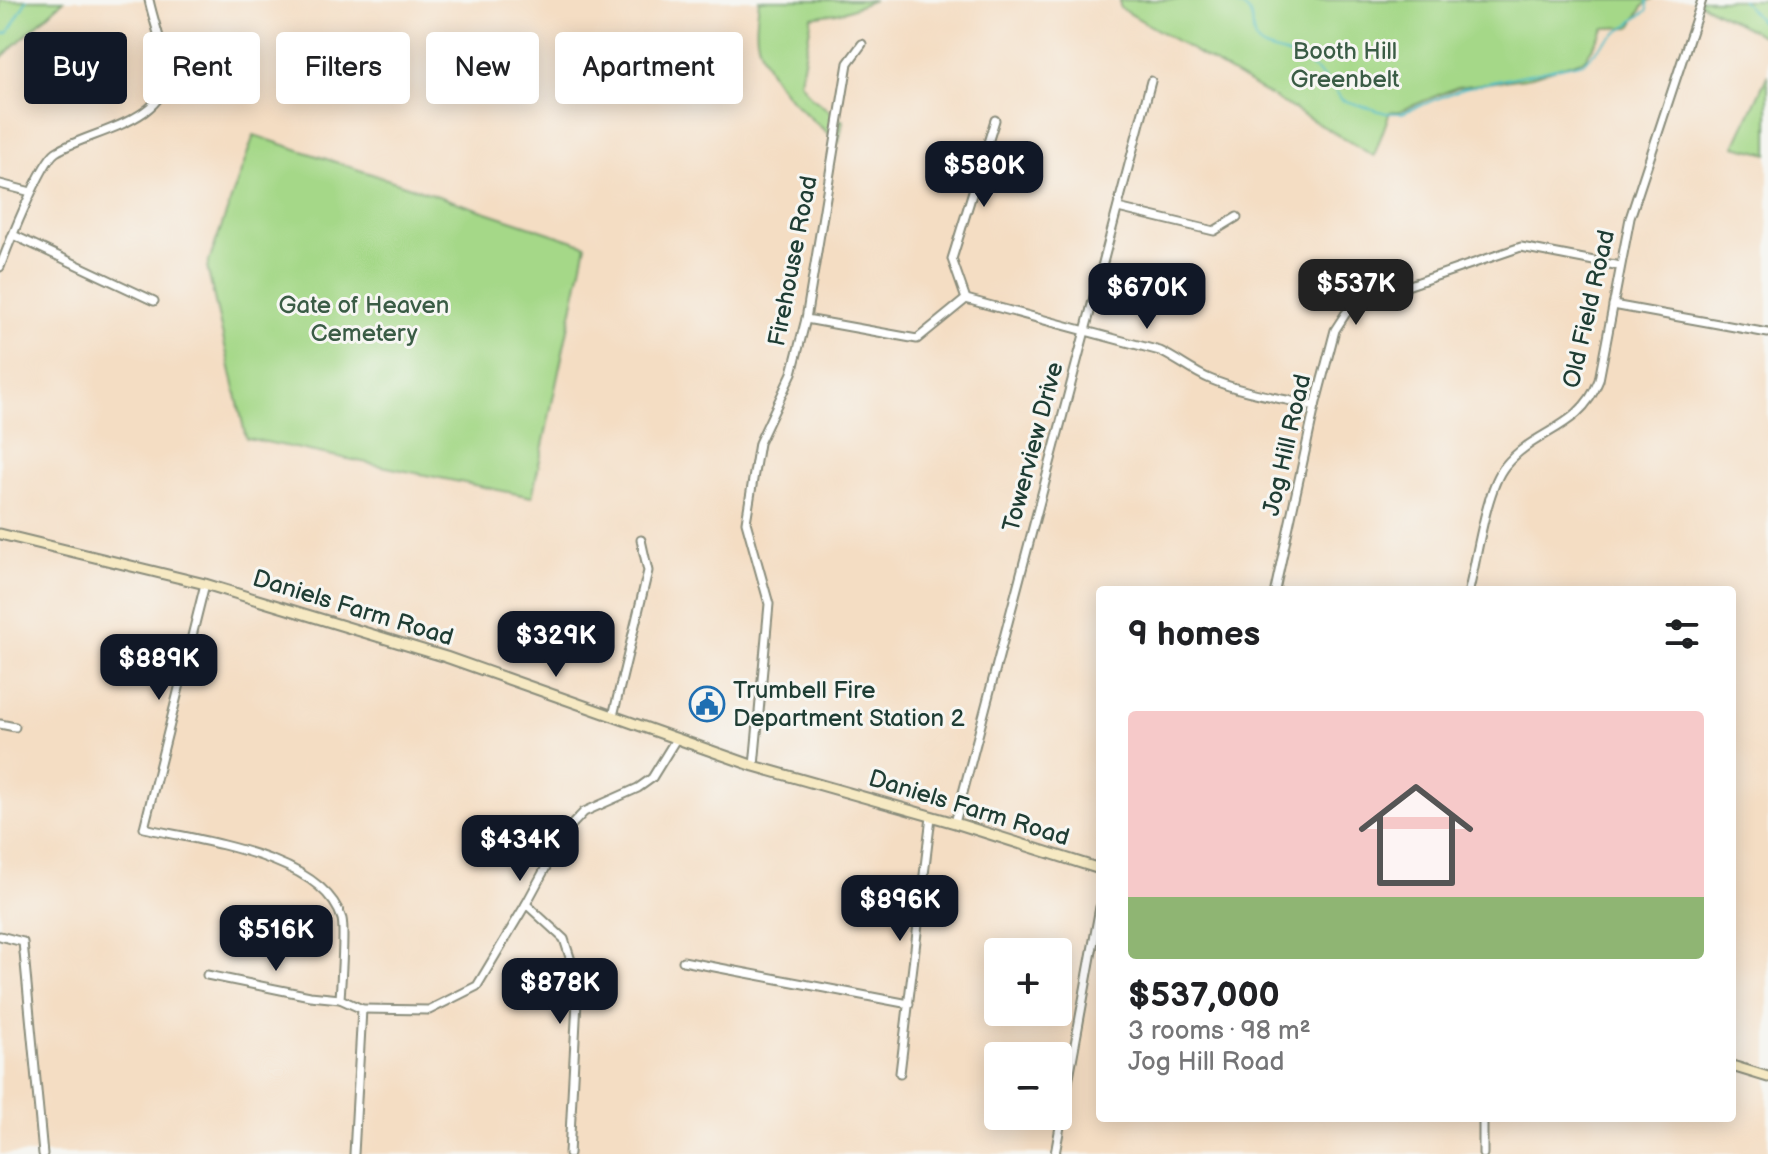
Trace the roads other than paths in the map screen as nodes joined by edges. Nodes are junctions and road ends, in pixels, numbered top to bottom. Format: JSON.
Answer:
{"nodes":[{"id":1,"x":149,"y":0,"type":"edge"},
{"id":2,"x":1702,"y":0,"type":"edge"},
{"id":3,"x":862,"y":44,"type":"dead end"},
{"id":4,"x":1151,"y":81,"type":"dead end"},
{"id":5,"x":995,"y":120,"type":"dead end"},
{"id":6,"x":0,"y":184,"type":"edge"},
{"id":7,"x":31,"y":192,"type":"junction"},
{"id":8,"x":1118,"y":208,"type":"junction"},
{"id":9,"x":1237,"y":217,"type":"dead end"},
{"id":10,"x":13,"y":235,"type":"junction"},
{"id":11,"x":1620,"y":266,"type":"junction"},
{"id":12,"x":0,"y":267,"type":"edge"},
{"id":13,"x":966,"y":299,"type":"junction"},
{"id":14,"x":154,"y":301,"type":"dead end"},
{"id":15,"x":1613,"y":305,"type":"junction"},
{"id":16,"x":806,"y":319,"type":"junction"},
{"id":17,"x":1084,"y":329,"type":"junction"},
{"id":18,"x":1768,"y":333,"type":"edge"},
{"id":19,"x":1315,"y":406,"type":"junction"},
{"id":20,"x":0,"y":534,"type":"edge"},
{"id":21,"x":641,"y":540,"type":"dead end"},
{"id":22,"x":205,"y":584,"type":"junction"},
{"id":23,"x":1277,"y":586,"type":"edge"},
{"id":24,"x":1470,"y":586,"type":"edge"},
{"id":25,"x":613,"y":716,"type":"junction"},
{"id":26,"x":0,"y":724,"type":"edge"},
{"id":27,"x":15,"y":727,"type":"dead end"},
{"id":28,"x":676,"y":739,"type":"junction"},
{"id":29,"x":754,"y":766,"type":"junction"},
{"id":30,"x":931,"y":817,"type":"junction"},
{"id":31,"x":955,"y":823,"type":"junction"},
{"id":32,"x":1096,"y":868,"type":"edge"},
{"id":33,"x":526,"y":904,"type":"junction"},
{"id":34,"x":1096,"y":929,"type":"edge"},
{"id":35,"x":0,"y":936,"type":"edge"},
{"id":36,"x":683,"y":961,"type":"dead end"},
{"id":37,"x":207,"y":975,"type":"dead end"},
{"id":38,"x":340,"y":999,"type":"junction"},
{"id":39,"x":909,"y":1004,"type":"junction"},
{"id":40,"x":362,"y":1009,"type":"junction"},
{"id":41,"x":1736,"y":1067,"type":"edge"},
{"id":42,"x":900,"y":1073,"type":"dead end"},
{"id":43,"x":1768,"y":1077,"type":"edge"},
{"id":44,"x":1483,"y":1122,"type":"edge"},
{"id":45,"x":43,"y":1154,"type":"edge"},
{"id":46,"x":354,"y":1154,"type":"edge"},
{"id":47,"x":569,"y":1154,"type":"edge"},
{"id":48,"x":1055,"y":1154,"type":"edge"},
{"id":49,"x":1483,"y":1154,"type":"edge"}],
"edges":[{"from":1,"to":7,"type":"street"},
{"from":2,"to":11,"type":"street","name":"Old Field Road"},
{"from":3,"to":16,"type":"street","name":"Firehouse Road"},
{"from":4,"to":8,"type":"street","name":"Towerview Drive"},
{"from":5,"to":13,"type":"street"},
{"from":6,"to":7,"type":"street"},
{"from":7,"to":10,"type":"street"},
{"from":8,"to":9,"type":"street"},
{"from":8,"to":17,"type":"street","name":"Towerview Drive"},
{"from":10,"to":12,"type":"street"},
{"from":10,"to":14,"type":"street"},
{"from":11,"to":15,"type":"street","name":"Old Field Road"},
{"from":11,"to":19,"type":"street","name":"Jog Hill Road"},
{"from":13,"to":16,"type":"street"},
{"from":13,"to":17,"type":"street"},
{"from":15,"to":18,"type":"street"},
{"from":15,"to":24,"type":"street","name":"Old Field Road"},
{"from":16,"to":29,"type":"street","name":"Firehouse Road"},
{"from":17,"to":19,"type":"street"},
{"from":17,"to":31,"type":"street","name":"Towerview Drive"},
{"from":19,"to":23,"type":"street","name":"Jog Hill Road"},
{"from":20,"to":22,"type":"main road","name":"Daniels Farm Road"},
{"from":21,"to":25,"type":"street"},
{"from":22,"to":25,"type":"main road","name":"Daniels Farm Road"},
{"from":22,"to":38,"type":"street"},
{"from":25,"to":28,"type":"main road","name":"Daniels Farm Road"},
{"from":26,"to":27,"type":"street"},
{"from":28,"to":29,"type":"main road","name":"Daniels Farm Road"},
{"from":28,"to":33,"type":"street"},
{"from":29,"to":30,"type":"main road","name":"Daniels Farm Road"},
{"from":30,"to":31,"type":"main road","name":"Daniels Farm Road"},
{"from":30,"to":39,"type":"street"},
{"from":31,"to":32,"type":"main road","name":"Daniels Farm Road"},
{"from":33,"to":40,"type":"street"},
{"from":33,"to":47,"type":"street"},
{"from":34,"to":48,"type":"street"},
{"from":35,"to":45,"type":"street"},
{"from":36,"to":39,"type":"street"},
{"from":37,"to":38,"type":"street"},
{"from":38,"to":40,"type":"street"},
{"from":39,"to":42,"type":"street"},
{"from":40,"to":46,"type":"street"},
{"from":41,"to":43,"type":"main road"},
{"from":44,"to":49,"type":"street"}]}
